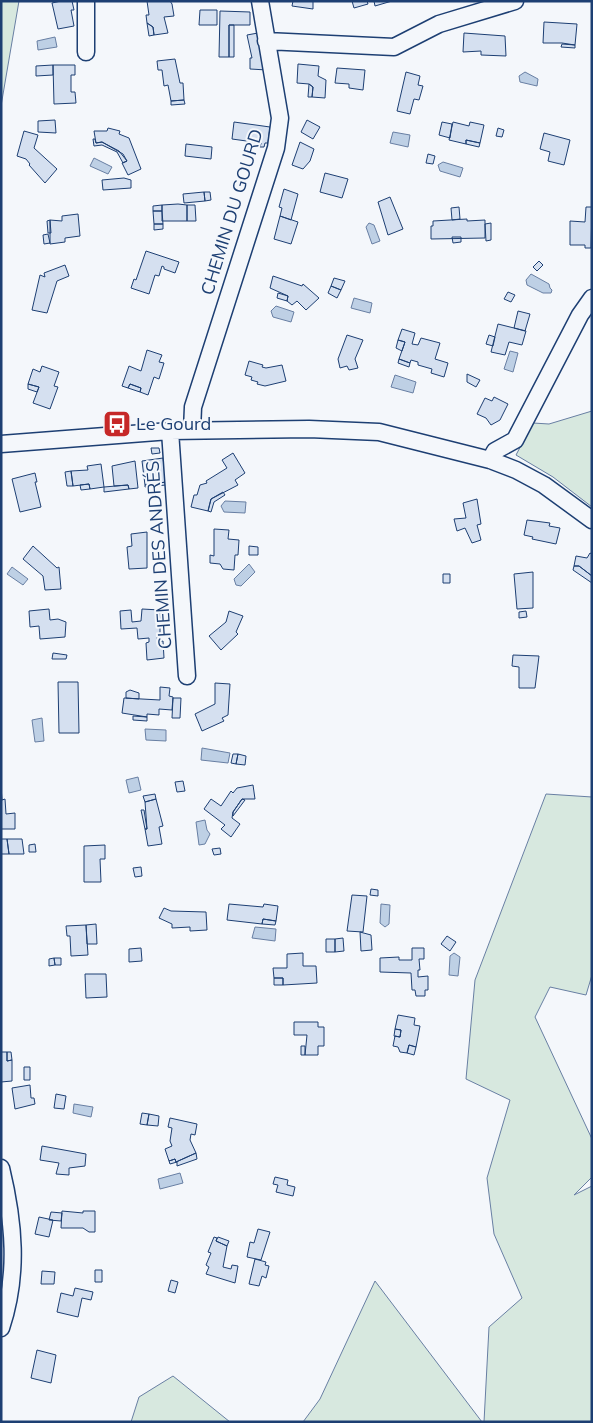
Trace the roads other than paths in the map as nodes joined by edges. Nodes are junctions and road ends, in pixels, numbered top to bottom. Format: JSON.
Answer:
{"nodes":[{"id":1,"x":86,"y":1,"type":"edge"},
{"id":2,"x":260,"y":1,"type":"edge"},
{"id":3,"x":515,"y":1,"type":"edge"},
{"id":4,"x":266,"y":41,"type":"junction"},
{"id":5,"x":86,"y":52,"type":"dead end"},
{"id":6,"x":592,"y":298,"type":"edge"},
{"id":7,"x":192,"y":430,"type":"junction"},
{"id":8,"x":170,"y":431,"type":"junction"},
{"id":9,"x":1,"y":444,"type":"edge"},
{"id":10,"x":490,"y":460,"type":"junction"},
{"id":11,"x":592,"y":520,"type":"edge"},
{"id":12,"x":187,"y":676,"type":"dead end"},
{"id":13,"x":1,"y":1168,"type":"edge"},
{"id":14,"x":1,"y":1328,"type":"edge"}],
"edges":[{"from":1,"to":5,"type":"street"},
{"from":2,"to":4,"type":"street","name":"CHEMIN DU GOURD"},
{"from":3,"to":4,"type":"street"},
{"from":4,"to":7,"type":"street","name":"CHEMIN DU GOURD"},
{"from":6,"to":10,"type":"street"},
{"from":7,"to":8,"type":"street"},
{"from":7,"to":10,"type":"street"},
{"from":8,"to":9,"type":"street"},
{"from":8,"to":12,"type":"street","name":"CHEMIN DES ANDRÉS"},
{"from":10,"to":11,"type":"street"},
{"from":13,"to":14,"type":"street"}]}
